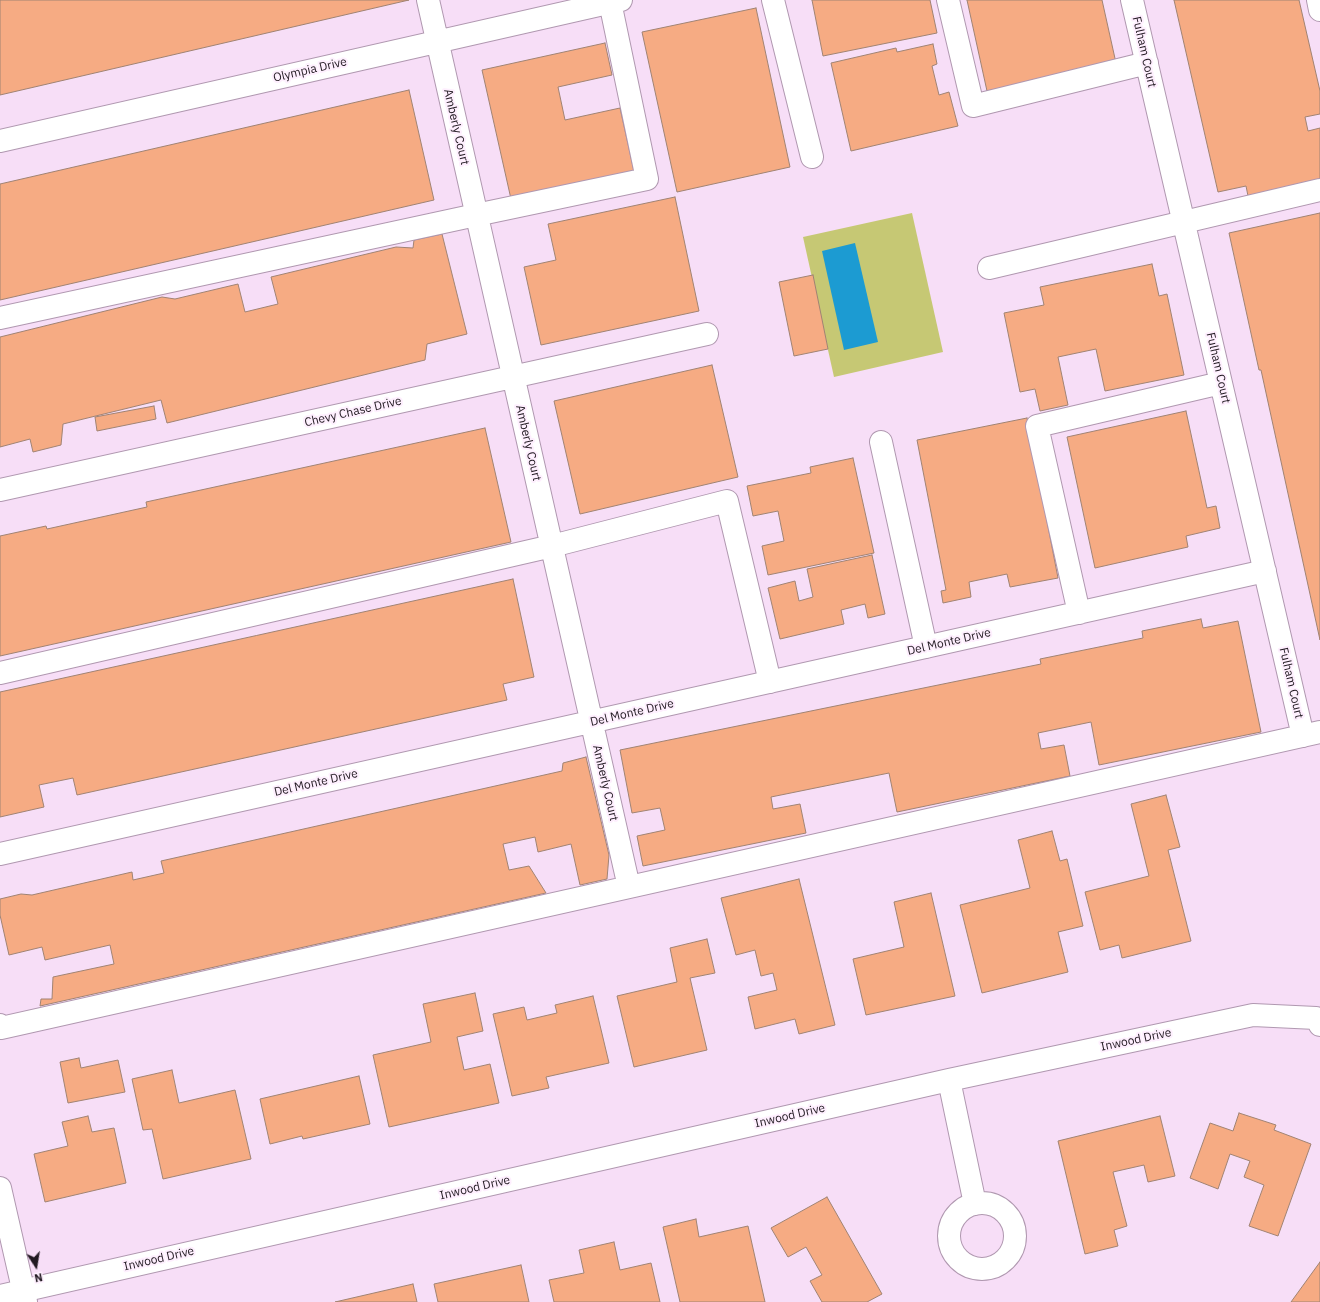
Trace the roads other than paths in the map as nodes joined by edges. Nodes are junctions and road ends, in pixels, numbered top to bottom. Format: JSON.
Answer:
{"nodes":[{"id":1,"x":428,"y":0,"type":"edge"},
{"id":2,"x":773,"y":0,"type":"edge"},
{"id":3,"x":948,"y":0,"type":"edge"},
{"id":4,"x":1132,"y":0,"type":"edge"},
{"id":5,"x":1318,"y":0,"type":"edge"},
{"id":6,"x":616,"y":1,"type":"edge"},
{"id":7,"x":1320,"y":10,"type":"edge"},
{"id":8,"x":437,"y":42,"type":"junction"},
{"id":9,"x":1147,"y":64,"type":"junction"},
{"id":10,"x":0,"y":141,"type":"edge"},
{"id":11,"x":812,"y":157,"type":"dead end"},
{"id":12,"x":1320,"y":190,"type":"edge"},
{"id":13,"x":476,"y":214,"type":"junction"},
{"id":14,"x":1183,"y":222,"type":"junction"},
{"id":15,"x":989,"y":268,"type":"dead end"},
{"id":16,"x":0,"y":318,"type":"edge"},
{"id":17,"x":707,"y":334,"type":"dead end"},
{"id":18,"x":513,"y":376,"type":"junction"},
{"id":19,"x":1221,"y":383,"type":"junction"},
{"id":20,"x":881,"y":442,"type":"dead end"},
{"id":21,"x":0,"y":490,"type":"edge"},
{"id":22,"x":552,"y":546,"type":"junction"},
{"id":23,"x":1265,"y":571,"type":"junction"},
{"id":24,"x":1079,"y":613,"type":"junction"},
{"id":25,"x":926,"y":647,"type":"junction"},
{"id":26,"x":0,"y":673,"type":"edge"},
{"id":27,"x":770,"y":682,"type":"junction"},
{"id":28,"x":592,"y":722,"type":"junction"},
{"id":29,"x":1312,"y":734,"type":"edge"},
{"id":30,"x":0,"y":854,"type":"edge"},
{"id":31,"x":629,"y":887,"type":"junction"},
{"id":32,"x":0,"y":1025,"type":"edge"},
{"id":33,"x":1320,"y":1025,"type":"edge"},
{"id":34,"x":949,"y":1080,"type":"junction"},
{"id":35,"x":0,"y":1188,"type":"edge"},
{"id":36,"x":975,"y":1204,"type":"dead end"},
{"id":37,"x":0,"y":1296,"type":"edge"},
{"id":38,"x":25,"y":1296,"type":"edge"}],
"edges":[{"from":1,"to":8,"type":"street","name":"Amberly Court"},
{"from":2,"to":11,"type":"street"},
{"from":3,"to":9,"type":"street"},
{"from":4,"to":9,"type":"street","name":"Fulham Court"},
{"from":5,"to":7,"type":"street"},
{"from":6,"to":8,"type":"street","name":"Olympia Drive"},
{"from":6,"to":13,"type":"street"},
{"from":8,"to":10,"type":"street","name":"Olympia Drive"},
{"from":8,"to":13,"type":"street","name":"Amberly Court"},
{"from":9,"to":14,"type":"street","name":"Fulham Court"},
{"from":12,"to":14,"type":"street"},
{"from":13,"to":16,"type":"street"},
{"from":13,"to":18,"type":"street","name":"Amberly Court"},
{"from":14,"to":15,"type":"street"},
{"from":14,"to":19,"type":"street","name":"Fulham Court"},
{"from":17,"to":18,"type":"street","name":"Chevy Chase Drive"},
{"from":18,"to":21,"type":"street","name":"Chevy Chase Drive"},
{"from":18,"to":22,"type":"street","name":"Amberly Court"},
{"from":19,"to":23,"type":"street","name":"Fulham Court"},
{"from":19,"to":24,"type":"street"},
{"from":20,"to":25,"type":"street"},
{"from":22,"to":26,"type":"street"},
{"from":22,"to":27,"type":"street"},
{"from":22,"to":28,"type":"street","name":"Amberly Court"},
{"from":23,"to":24,"type":"street","name":"Del Monte Drive"},
{"from":23,"to":29,"type":"street","name":"Fulham Court"},
{"from":24,"to":25,"type":"street","name":"Del Monte Drive"},
{"from":25,"to":27,"type":"street","name":"Del Monte Drive"},
{"from":27,"to":28,"type":"street","name":"Del Monte Drive"},
{"from":28,"to":30,"type":"street","name":"Del Monte Drive"},
{"from":28,"to":31,"type":"street","name":"Amberly Court"},
{"from":29,"to":31,"type":"street"},
{"from":31,"to":32,"type":"street"},
{"from":33,"to":34,"type":"street","name":"Inwood Drive"},
{"from":34,"to":36,"type":"street"},
{"from":34,"to":38,"type":"street","name":"Inwood Drive"},
{"from":35,"to":38,"type":"street"},
{"from":37,"to":38,"type":"street","name":"Inwood Drive"}]}
